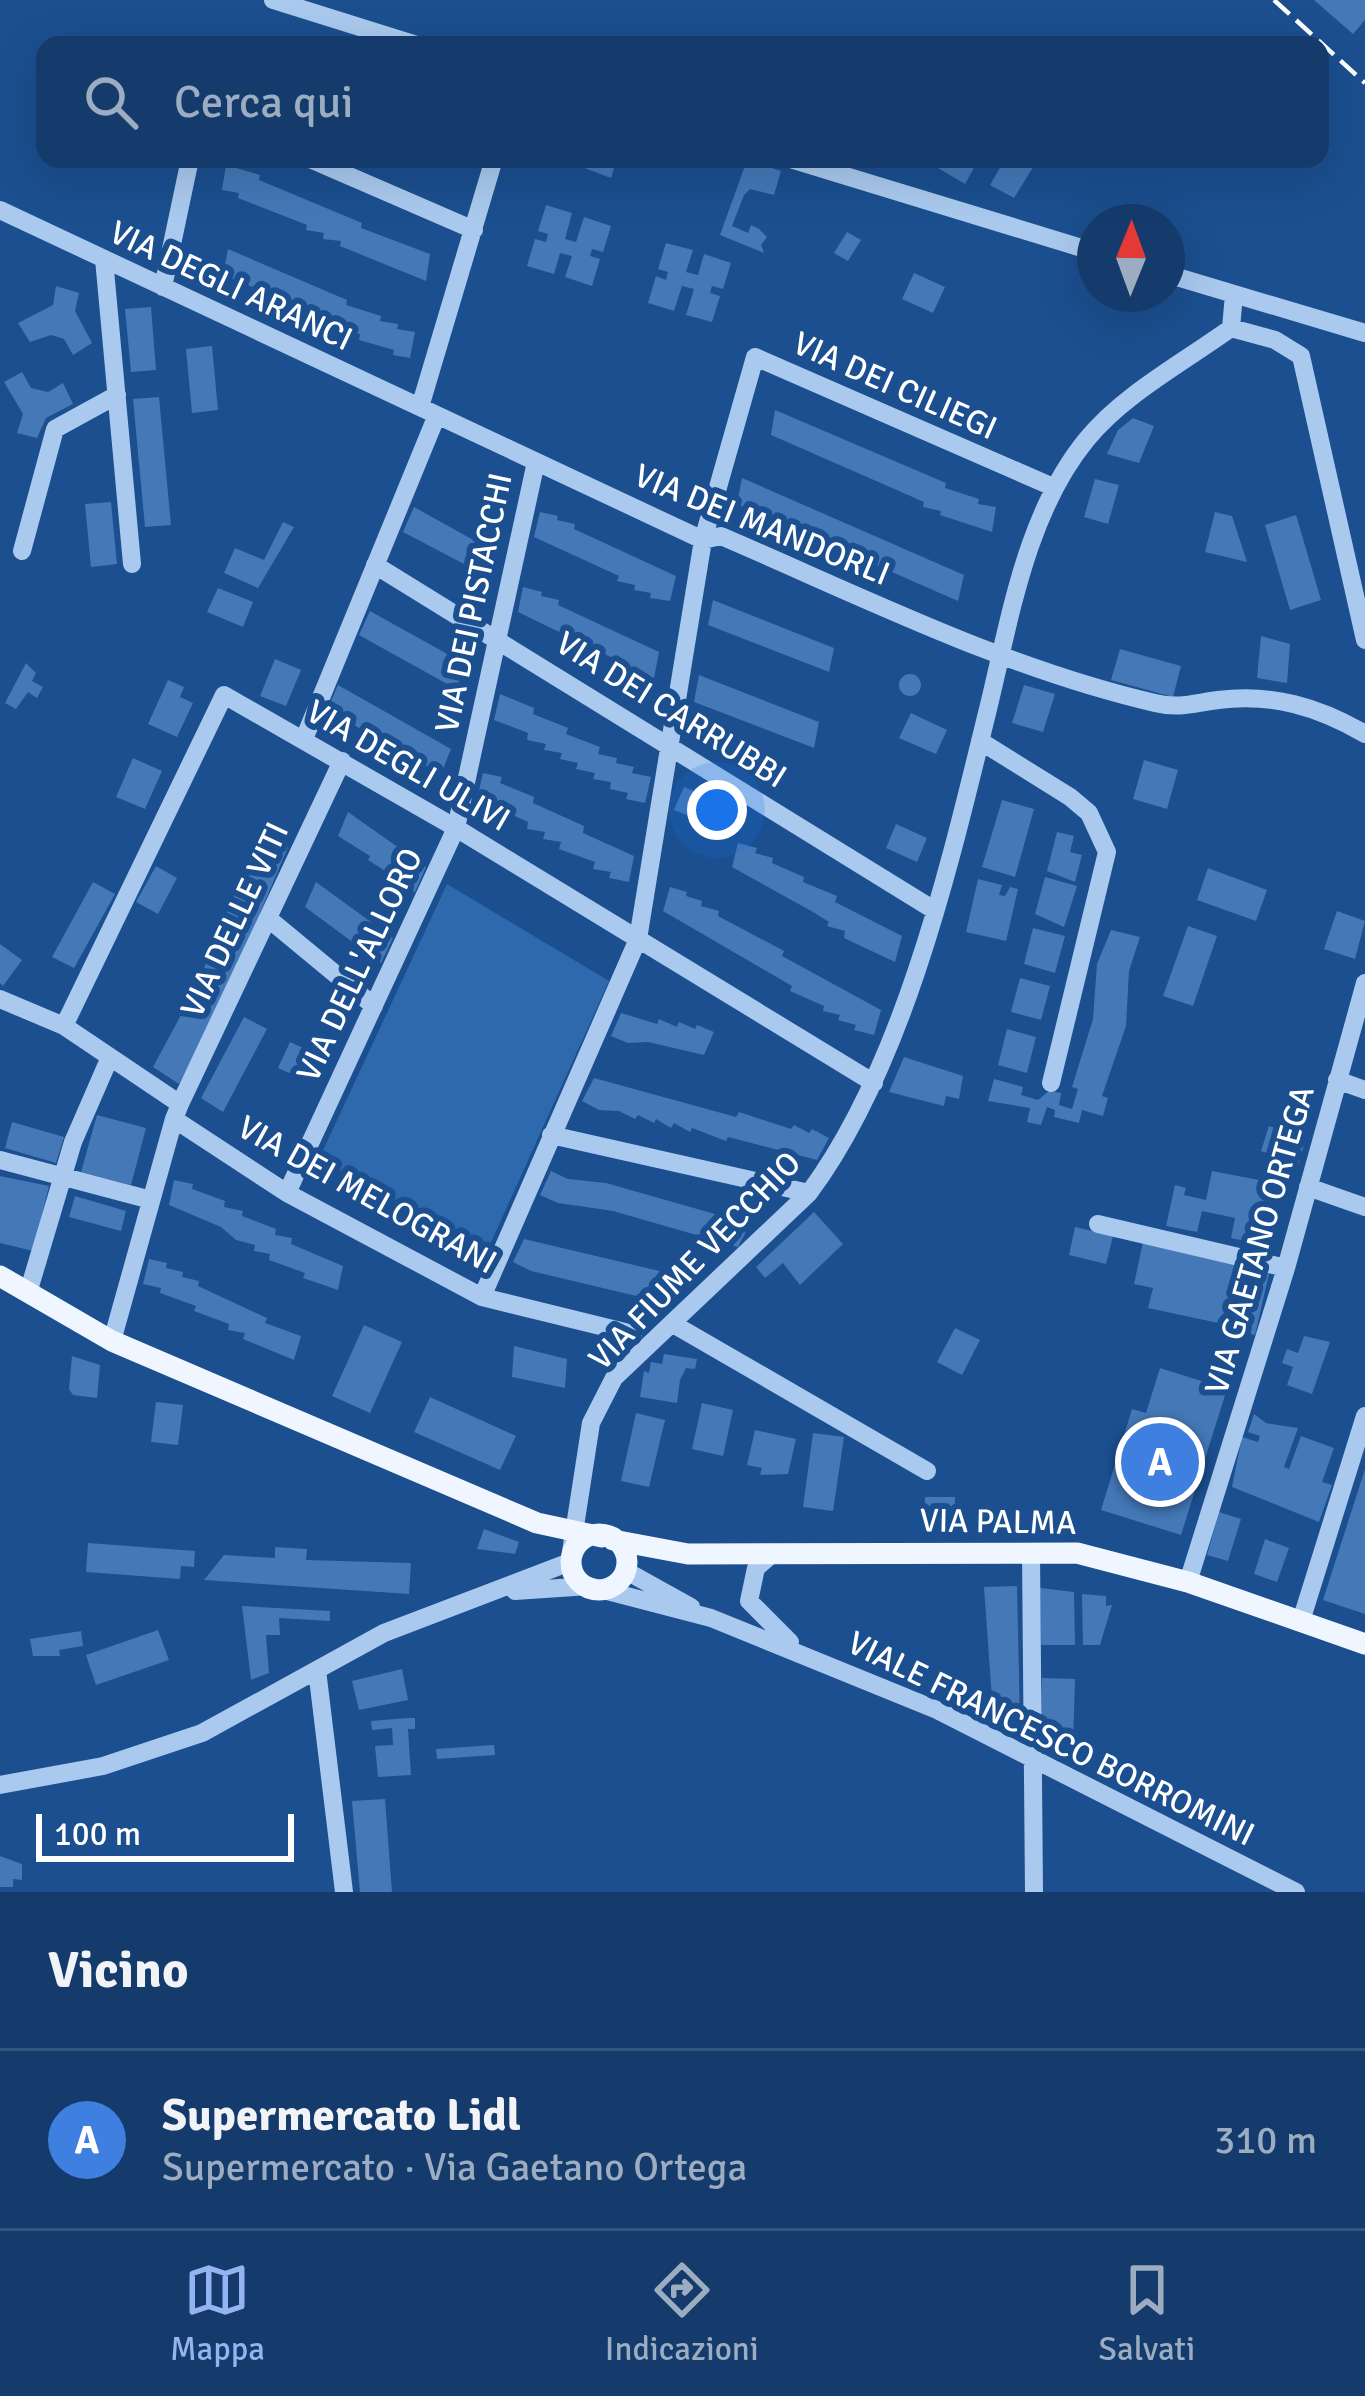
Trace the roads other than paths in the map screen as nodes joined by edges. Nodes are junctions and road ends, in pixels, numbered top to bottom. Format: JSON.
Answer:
{"nodes":[{"id":1,"x":273,"y":0,"type":"edge"},
{"id":2,"x":388,"y":36,"type":"edge"},
{"id":3,"x":188,"y":168,"type":"edge"},
{"id":4,"x":331,"y":168,"type":"edge"},
{"id":5,"x":491,"y":168,"type":"edge"},
{"id":6,"x":820,"y":168,"type":"edge"},
{"id":7,"x":0,"y":210,"type":"edge"},
{"id":8,"x":473,"y":230,"type":"junction"},
{"id":9,"x":1077,"y":247,"type":"edge"},
{"id":10,"x":104,"y":259,"type":"junction"},
{"id":11,"x":1185,"y":279,"type":"edge"},
{"id":12,"x":163,"y":287,"type":"junction"},
{"id":13,"x":1234,"y":294,"type":"junction"},
{"id":14,"x":1231,"y":328,"type":"junction"},
{"id":15,"x":1365,"y":333,"type":"edge"},
{"id":16,"x":117,"y":395,"type":"junction"},
{"id":17,"x":428,"y":411,"type":"junction"},
{"id":18,"x":536,"y":462,"type":"junction"},
{"id":19,"x":1053,"y":487,"type":"junction"},
{"id":20,"x":703,"y":540,"type":"junction"},
{"id":21,"x":22,"y":551,"type":"dead end"},
{"id":22,"x":132,"y":564,"type":"dead end"},
{"id":23,"x":375,"y":566,"type":"junction"},
{"id":24,"x":497,"y":639,"type":"junction"},
{"id":25,"x":1365,"y":640,"type":"edge"},
{"id":26,"x":1000,"y":657,"type":"junction"},
{"id":27,"x":1365,"y":734,"type":"edge"},
{"id":28,"x":304,"y":739,"type":"junction"},
{"id":29,"x":980,"y":741,"type":"junction"},
{"id":30,"x":669,"y":743,"type":"junction"},
{"id":31,"x":342,"y":761,"type":"junction"},
{"id":32,"x":456,"y":828,"type":"junction"},
{"id":33,"x":934,"y":910,"type":"junction"},
{"id":34,"x":270,"y":920,"type":"junction"},
{"id":35,"x":638,"y":939,"type":"junction"},
{"id":36,"x":1365,"y":982,"type":"edge"},
{"id":37,"x":0,"y":999,"type":"edge"},
{"id":38,"x":374,"y":1006,"type":"junction"},
{"id":39,"x":64,"y":1026,"type":"junction"},
{"id":40,"x":110,"y":1057,"type":"junction"},
{"id":41,"x":1337,"y":1080,"type":"junction"},
{"id":42,"x":874,"y":1083,"type":"junction"},
{"id":43,"x":1051,"y":1083,"type":"dead end"},
{"id":44,"x":1365,"y":1090,"type":"edge"},
{"id":45,"x":177,"y":1111,"type":"junction"},
{"id":46,"x":551,"y":1136,"type":"junction"},
{"id":47,"x":0,"y":1160,"type":"edge"},
{"id":48,"x":63,"y":1177,"type":"junction"},
{"id":49,"x":1308,"y":1187,"type":"junction"},
{"id":50,"x":287,"y":1193,"type":"junction"},
{"id":51,"x":809,"y":1193,"type":"junction"},
{"id":52,"x":151,"y":1200,"type":"junction"},
{"id":53,"x":1365,"y":1207,"type":"edge"},
{"id":54,"x":1097,"y":1224,"type":"dead end"},
{"id":55,"x":1286,"y":1268,"type":"junction"},
{"id":56,"x":0,"y":1276,"type":"edge"},
{"id":57,"x":28,"y":1293,"type":"junction"},
{"id":58,"x":482,"y":1297,"type":"junction"},
{"id":59,"x":673,"y":1324,"type":"junction"},
{"id":60,"x":633,"y":1334,"type":"dead end"},
{"id":61,"x":112,"y":1341,"type":"junction"},
{"id":62,"x":1365,"y":1416,"type":"edge"},
{"id":63,"x":927,"y":1471,"type":"dead end"},
{"id":64,"x":578,"y":1486,"type":"junction"},
{"id":65,"x":537,"y":1523,"type":"junction"},
{"id":66,"x":572,"y":1528,"type":"junction"},
{"id":67,"x":606,"y":1538,"type":"junction"},
{"id":68,"x":1031,"y":1553,"type":"junction"},
{"id":69,"x":688,"y":1555,"type":"junction"},
{"id":70,"x":770,"y":1556,"type":"junction"},
{"id":71,"x":570,"y":1558,"type":"junction"},
{"id":72,"x":628,"y":1570,"type":"junction"},
{"id":73,"x":1188,"y":1582,"type":"junction"},
{"id":74,"x":591,"y":1587,"type":"junction"},
{"id":75,"x":498,"y":1592,"type":"junction"},
{"id":76,"x":711,"y":1618,"type":"junction"},
{"id":77,"x":1301,"y":1622,"type":"junction"},
{"id":78,"x":1365,"y":1644,"type":"edge"},
{"id":79,"x":803,"y":1653,"type":"junction"},
{"id":80,"x":317,"y":1670,"type":"junction"},
{"id":81,"x":1032,"y":1758,"type":"junction"},
{"id":82,"x":0,"y":1785,"type":"edge"},
{"id":83,"x":344,"y":1892,"type":"edge"},
{"id":84,"x":1034,"y":1892,"type":"edge"},
{"id":85,"x":1296,"y":1892,"type":"edge"}],
"edges":[{"from":1,"to":2,"type":"street"},
{"from":3,"to":12,"type":"street"},
{"from":4,"to":8,"type":"street"},
{"from":5,"to":8,"type":"street"},
{"from":6,"to":9,"type":"street"},
{"from":7,"to":10,"type":"street","name":"VIA DEGLI ARANCI"},
{"from":8,"to":17,"type":"street"},
{"from":10,"to":12,"type":"street","name":"VIA DEGLI ARANCI"},
{"from":10,"to":16,"type":"street"},
{"from":11,"to":13,"type":"street"},
{"from":12,"to":17,"type":"street","name":"VIA DEGLI ARANCI"},
{"from":13,"to":14,"type":"street"},
{"from":13,"to":15,"type":"street"},
{"from":14,"to":19,"type":"street","name":"VIA FIUME VECCHIO"},
{"from":14,"to":25,"type":"street"},
{"from":16,"to":21,"type":"street"},
{"from":16,"to":22,"type":"street"},
{"from":17,"to":18,"type":"street","name":"VIA DEI MANDORLI"},
{"from":17,"to":23,"type":"street"},
{"from":18,"to":20,"type":"street","name":"VIA DEI MANDORLI"},
{"from":18,"to":24,"type":"street","name":"VIA DEI PISTACCHI"},
{"from":19,"to":20,"type":"street","name":"VIA DEI CILIEGI"},
{"from":19,"to":26,"type":"street","name":"VIA FIUME VECCHIO"},
{"from":20,"to":26,"type":"street","name":"VIA DEI MANDORLI"},
{"from":20,"to":30,"type":"street"},
{"from":23,"to":24,"type":"street","name":"VIA DEI CARRUBBI"},
{"from":23,"to":28,"type":"street"},
{"from":24,"to":30,"type":"street","name":"VIA DEI CARRUBBI"},
{"from":24,"to":32,"type":"street","name":"VIA DEI PISTACCHI"},
{"from":26,"to":27,"type":"street","name":"VIA DEI MANDORLI"},
{"from":26,"to":29,"type":"street","name":"VIA FIUME VECCHIO"},
{"from":28,"to":31,"type":"street","name":"VIA DEGLI ULIVI"},
{"from":28,"to":39,"type":"street","name":"VIA DEGLI ULIVI"},
{"from":29,"to":33,"type":"street","name":"VIA FIUME VECCHIO"},
{"from":29,"to":43,"type":"street"},
{"from":30,"to":33,"type":"street","name":"VIA DEI CARRUBBI"},
{"from":30,"to":35,"type":"street"},
{"from":31,"to":32,"type":"street","name":"VIA DEGLI ULIVI"},
{"from":31,"to":34,"type":"street","name":"VIA DELLE VITI"},
{"from":32,"to":35,"type":"street","name":"VIA DEGLI ULIVI"},
{"from":32,"to":38,"type":"street","name":"VIA DELL'ALLORO"},
{"from":33,"to":42,"type":"street","name":"VIA FIUME VECCHIO"},
{"from":34,"to":38,"type":"street"},
{"from":34,"to":45,"type":"street","name":"VIA DELLE VITI"},
{"from":35,"to":42,"type":"street","name":"VIA DEGLI ULIVI"},
{"from":35,"to":46,"type":"street"},
{"from":36,"to":41,"type":"street","name":"VIA GAETANO ORTEGA"},
{"from":37,"to":39,"type":"street","name":"VIA DEI MELOGRANI"},
{"from":38,"to":50,"type":"street","name":"VIA DELL'ALLORO"},
{"from":39,"to":40,"type":"street","name":"VIA DEI MELOGRANI"},
{"from":40,"to":45,"type":"street","name":"VIA DEI MELOGRANI"},
{"from":40,"to":48,"type":"street"},
{"from":41,"to":44,"type":"street"},
{"from":41,"to":49,"type":"street","name":"VIA GAETANO ORTEGA"},
{"from":42,"to":51,"type":"street","name":"VIA FIUME VECCHIO"},
{"from":45,"to":50,"type":"street","name":"VIA DEI MELOGRANI"},
{"from":45,"to":52,"type":"street","name":"VIA DELLE VITI"},
{"from":46,"to":51,"type":"street"},
{"from":46,"to":58,"type":"street"},
{"from":47,"to":48,"type":"street"},
{"from":48,"to":52,"type":"street"},
{"from":48,"to":57,"type":"street"},
{"from":49,"to":53,"type":"street"},
{"from":49,"to":55,"type":"street","name":"VIA GAETANO ORTEGA"},
{"from":50,"to":58,"type":"street","name":"VIA DEI MELOGRANI"},
{"from":51,"to":59,"type":"street","name":"VIA FIUME VECCHIO"},
{"from":52,"to":61,"type":"street","name":"VIA DELLE VITI"},
{"from":54,"to":55,"type":"street"},
{"from":55,"to":73,"type":"street","name":"VIA GAETANO ORTEGA"},
{"from":56,"to":57,"type":"main road"},
{"from":57,"to":61,"type":"main road"},
{"from":58,"to":60,"type":"street","name":"VIA DEI MELOGRANI"},
{"from":59,"to":63,"type":"street"},
{"from":59,"to":64,"type":"street","name":"VIA FIUME VECCHIO"},
{"from":61,"to":65,"type":"main road"},
{"from":62,"to":77,"type":"street"},
{"from":64,"to":65,"type":"street"},
{"from":64,"to":66,"type":"street","name":"VIA FIUME VECCHIO"},
{"from":64,"to":67,"type":"street"},
{"from":65,"to":66,"type":"main road"},
{"from":65,"to":71,"type":"main road"},
{"from":66,"to":67,"type":"main road"},
{"from":66,"to":71,"type":"street","name":"VIA FIUME VECCHIO"},
{"from":67,"to":69,"type":"main road"},
{"from":67,"to":71,"type":"main road"},
{"from":67,"to":72,"type":"main road"},
{"from":68,"to":70,"type":"main road","name":"VIA PALMA"},
{"from":68,"to":73,"type":"main road","name":"VIA PALMA"},
{"from":68,"to":81,"type":"street"},
{"from":69,"to":70,"type":"main road","name":"VIA PALMA"},
{"from":69,"to":72,"type":"main road"},
{"from":70,"to":79,"type":"street"},
{"from":71,"to":74,"type":"main road"},
{"from":71,"to":75,"type":"street"},
{"from":72,"to":74,"type":"main road"},
{"from":72,"to":76,"type":"street"},
{"from":73,"to":77,"type":"main road","name":"VIA PALMA"},
{"from":74,"to":75,"type":"street"},
{"from":74,"to":76,"type":"street"},
{"from":75,"to":80,"type":"street"},
{"from":76,"to":79,"type":"street","name":"VIALE FRANCESCO BORROMINI"},
{"from":77,"to":78,"type":"main road","name":"VIA PALMA"},
{"from":79,"to":81,"type":"street","name":"VIALE FRANCESCO BORROMINI"},
{"from":80,"to":82,"type":"street"},
{"from":80,"to":83,"type":"street"},
{"from":81,"to":84,"type":"street"},
{"from":81,"to":85,"type":"street","name":"VIALE FRANCESCO BORROMINI"}]}
